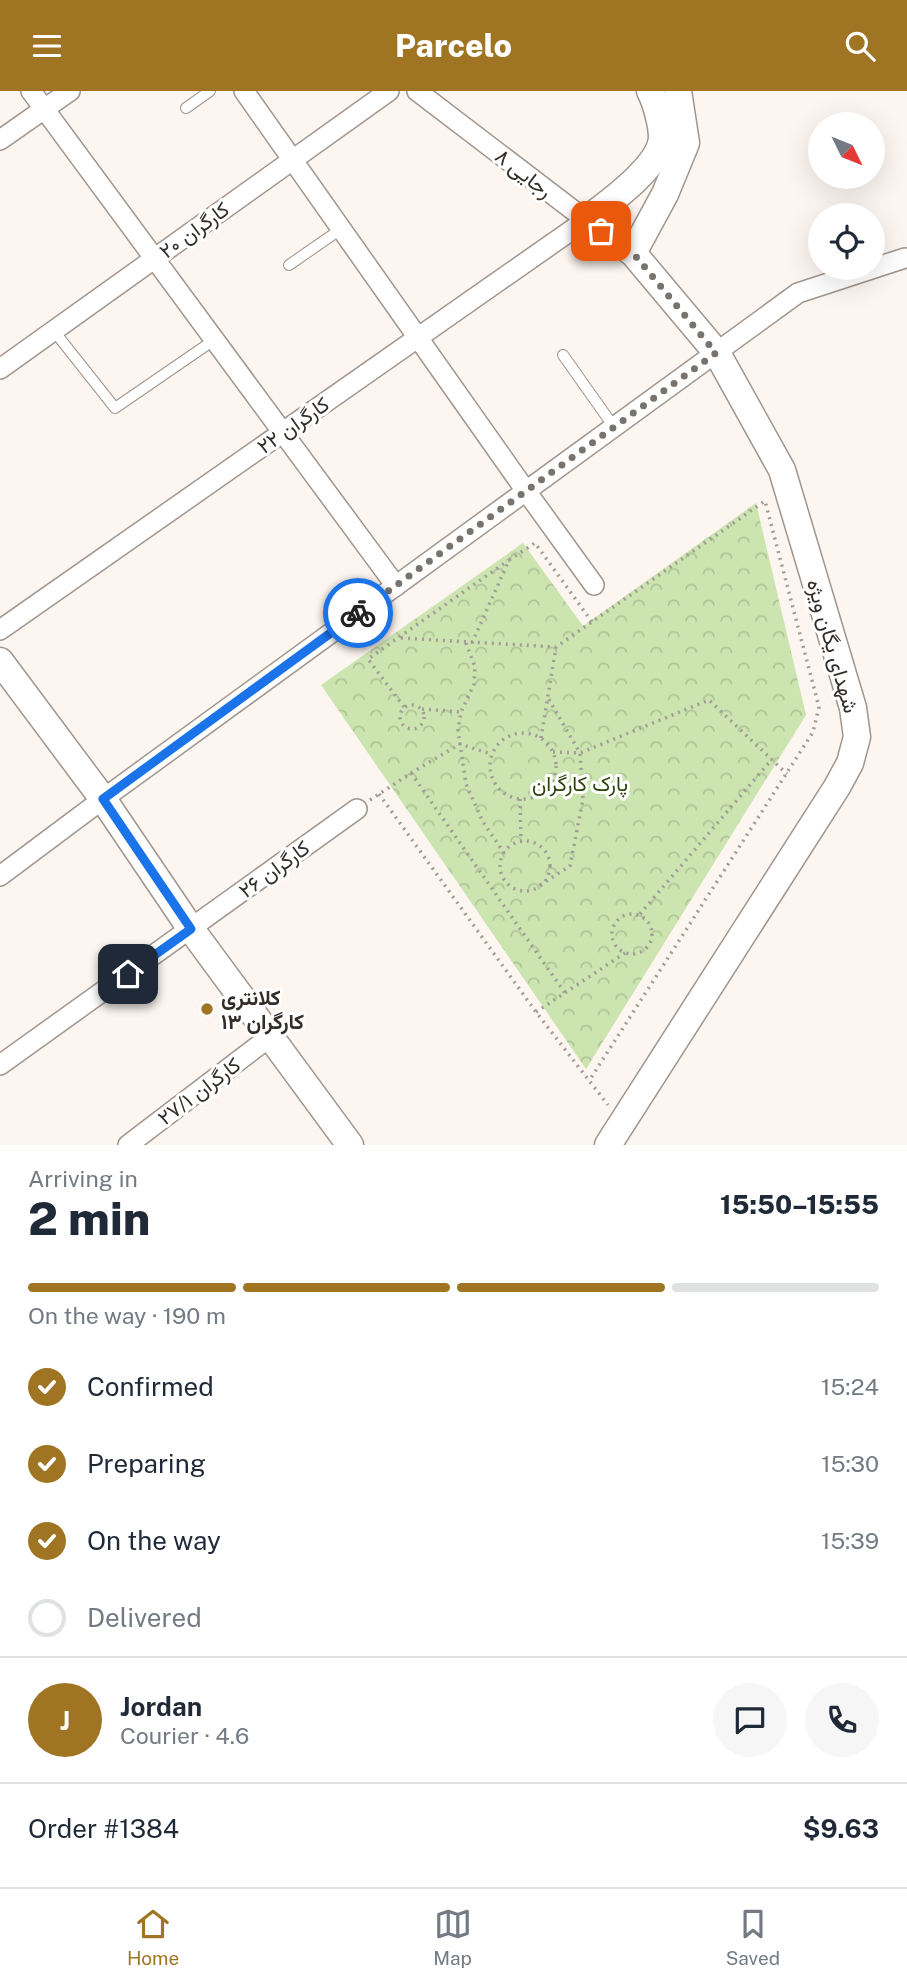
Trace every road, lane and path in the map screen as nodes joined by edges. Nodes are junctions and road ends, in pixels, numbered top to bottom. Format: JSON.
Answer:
{"nodes":[{"id":1,"x":31,"y":91,"type":"edge"},
{"id":2,"x":70,"y":91,"type":"edge"},
{"id":3,"x":210,"y":91,"type":"edge"},
{"id":4,"x":244,"y":91,"type":"edge"},
{"id":5,"x":389,"y":91,"type":"edge"},
{"id":6,"x":417,"y":91,"type":"edge"},
{"id":7,"x":650,"y":91,"type":"edge"},
{"id":8,"x":678,"y":91,"type":"edge"},
{"id":9,"x":186,"y":108,"type":"dead end"},
{"id":10,"x":44,"y":109,"type":"junction"},
{"id":11,"x":0,"y":140,"type":"edge"},
{"id":12,"x":292,"y":160,"type":"junction"},
{"id":13,"x":586,"y":221,"type":"junction"},
{"id":14,"x":341,"y":229,"type":"junction"},
{"id":15,"x":633,"y":253,"type":"junction"},
{"id":16,"x":905,"y":258,"type":"edge"},
{"id":17,"x":155,"y":259,"type":"junction"},
{"id":18,"x":289,"y":265,"type":"dead end"},
{"id":19,"x":54,"y":331,"type":"junction"},
{"id":20,"x":418,"y":338,"type":"junction"},
{"id":21,"x":214,"y":339,"type":"junction"},
{"id":22,"x":716,"y":353,"type":"junction"},
{"id":23,"x":563,"y":355,"type":"dead end"},
{"id":24,"x":0,"y":369,"type":"edge"},
{"id":25,"x":614,"y":427,"type":"junction"},
{"id":26,"x":283,"y":432,"type":"junction"},
{"id":27,"x":526,"y":491,"type":"junction"},
{"id":28,"x":509,"y":560,"type":"junction"},
{"id":29,"x":594,"y":585,"type":"dead end"},
{"id":30,"x":396,"y":586,"type":"junction"},
{"id":31,"x":592,"y":622,"type":"junction"},
{"id":32,"x":0,"y":630,"type":"edge"},
{"id":33,"x":401,"y":638,"type":"junction"},
{"id":34,"x":466,"y":642,"type":"junction"},
{"id":35,"x":472,"y":643,"type":"junction"},
{"id":36,"x":556,"y":646,"type":"junction"},
{"id":37,"x":0,"y":661,"type":"edge"},
{"id":38,"x":548,"y":698,"type":"junction"},
{"id":39,"x":404,"y":707,"type":"junction"},
{"id":40,"x":422,"y":709,"type":"junction"},
{"id":41,"x":460,"y":712,"type":"junction"},
{"id":42,"x":541,"y":738,"type":"junction"},
{"id":43,"x":460,"y":744,"type":"junction"},
{"id":44,"x":553,"y":753,"type":"junction"},
{"id":45,"x":580,"y":753,"type":"junction"},
{"id":46,"x":491,"y":754,"type":"junction"},
{"id":47,"x":772,"y":759,"type":"junction"},
{"id":48,"x":411,"y":773,"type":"junction"},
{"id":49,"x":787,"y":774,"type":"junction"},
{"id":50,"x":379,"y":794,"type":"junction"},
{"id":51,"x":103,"y":799,"type":"junction"},
{"id":52,"x":520,"y":799,"type":"junction"},
{"id":53,"x":357,"y":809,"type":"joint"},
{"id":54,"x":521,"y":841,"type":"junction"},
{"id":55,"x":504,"y":853,"type":"junction"},
{"id":56,"x":0,"y":876,"type":"edge"},
{"id":57,"x":540,"y":885,"type":"junction"},
{"id":58,"x":640,"y":914,"type":"junction"},
{"id":59,"x":191,"y":929,"type":"junction"},
{"id":60,"x":625,"y":954,"type":"junction"},
{"id":61,"x":565,"y":993,"type":"junction"},
{"id":62,"x":536,"y":1012,"type":"junction"},
{"id":63,"x":271,"y":1036,"type":"junction"},
{"id":64,"x":0,"y":1065,"type":"edge"},
{"id":65,"x":589,"y":1080,"type":"junction"},
{"id":66,"x":615,"y":1134,"type":"edge"},
{"id":67,"x":128,"y":1145,"type":"edge"},
{"id":68,"x":350,"y":1145,"type":"edge"}],
"edges":[{"from":1,"to":10,"type":"street"},
{"from":2,"to":10,"type":"street"},
{"from":3,"to":9,"type":"lane"},
{"from":4,"to":12,"type":"street"},
{"from":5,"to":12,"type":"street","name":"کارگران ۲۰"},
{"from":6,"to":13,"type":"street","name":"رجایی ۸"},
{"from":7,"to":13,"type":"street"},
{"from":8,"to":15,"type":"street"},
{"from":10,"to":11,"type":"street"},
{"from":10,"to":17,"type":"street"},
{"from":12,"to":14,"type":"street"},
{"from":12,"to":17,"type":"street","name":"کارگران ۲۰"},
{"from":13,"to":15,"type":"street","name":"رجایی ۸"},
{"from":13,"to":20,"type":"street","name":"کارگران ۲۲"},
{"from":14,"to":18,"type":"lane"},
{"from":14,"to":20,"type":"street"},
{"from":15,"to":22,"type":"street","name":"شهدای یگان ویژه"},
{"from":16,"to":22,"type":"street"},
{"from":17,"to":19,"type":"street","name":"کارگران ۲۰"},
{"from":17,"to":21,"type":"street"},
{"from":19,"to":21,"type":"lane"},
{"from":19,"to":24,"type":"street","name":"کارگران ۲۰"},
{"from":20,"to":26,"type":"street","name":"کارگران ۲۲"},
{"from":20,"to":27,"type":"street"},
{"from":21,"to":26,"type":"street"},
{"from":22,"to":25,"type":"street"},
{"from":22,"to":66,"type":"street","name":"شهدای یگان ویژه"},
{"from":23,"to":25,"type":"lane"},
{"from":25,"to":27,"type":"street"},
{"from":26,"to":30,"type":"street"},
{"from":26,"to":32,"type":"street","name":"کارگران ۲۲"},
{"from":27,"to":29,"type":"street"},
{"from":27,"to":30,"type":"street"},
{"from":28,"to":31,"type":"path"},
{"from":28,"to":33,"type":"path"},
{"from":28,"to":35,"type":"path"},
{"from":30,"to":51,"type":"street"},
{"from":31,"to":36,"type":"path"},
{"from":31,"to":49,"type":"path"},
{"from":33,"to":34,"type":"path"},
{"from":33,"to":39,"type":"path"},
{"from":34,"to":35,"type":"path"},
{"from":34,"to":41,"type":"path"},
{"from":35,"to":36,"type":"path"},
{"from":36,"to":38,"type":"path"},
{"from":37,"to":51,"type":"street"},
{"from":38,"to":42,"type":"path"},
{"from":38,"to":45,"type":"path"},
{"from":39,"to":40,"type":"path"},
{"from":39,"to":40,"type":"path"},
{"from":40,"to":41,"type":"path"},
{"from":41,"to":43,"type":"path"},
{"from":42,"to":44,"type":"path"},
{"from":42,"to":46,"type":"path"},
{"from":43,"to":46,"type":"path"},
{"from":43,"to":48,"type":"path"},
{"from":43,"to":55,"type":"path"},
{"from":44,"to":45,"type":"path"},
{"from":44,"to":52,"type":"path"},
{"from":45,"to":47,"type":"path"},
{"from":45,"to":57,"type":"path"},
{"from":46,"to":52,"type":"path"},
{"from":47,"to":49,"type":"path"},
{"from":47,"to":58,"type":"path"},
{"from":48,"to":50,"type":"path"},
{"from":48,"to":61,"type":"path"},
{"from":49,"to":65,"type":"path"},
{"from":50,"to":53,"type":"path"},
{"from":50,"to":62,"type":"path"},
{"from":51,"to":56,"type":"street"},
{"from":51,"to":59,"type":"street"},
{"from":52,"to":54,"type":"path"},
{"from":53,"to":59,"type":"street","name":"کارگران ۲۶"},
{"from":54,"to":55,"type":"path"},
{"from":54,"to":57,"type":"path"},
{"from":55,"to":57,"type":"path"},
{"from":58,"to":60,"type":"path"},
{"from":58,"to":60,"type":"path"},
{"from":59,"to":63,"type":"street"},
{"from":59,"to":64,"type":"street","name":"کارگران ۲۶"},
{"from":60,"to":61,"type":"path"},
{"from":61,"to":62,"type":"path"},
{"from":62,"to":65,"type":"path"},
{"from":63,"to":67,"type":"street","name":"کارگران ۲۷/۱"},
{"from":63,"to":68,"type":"street"},
{"from":65,"to":66,"type":"path"}]}
